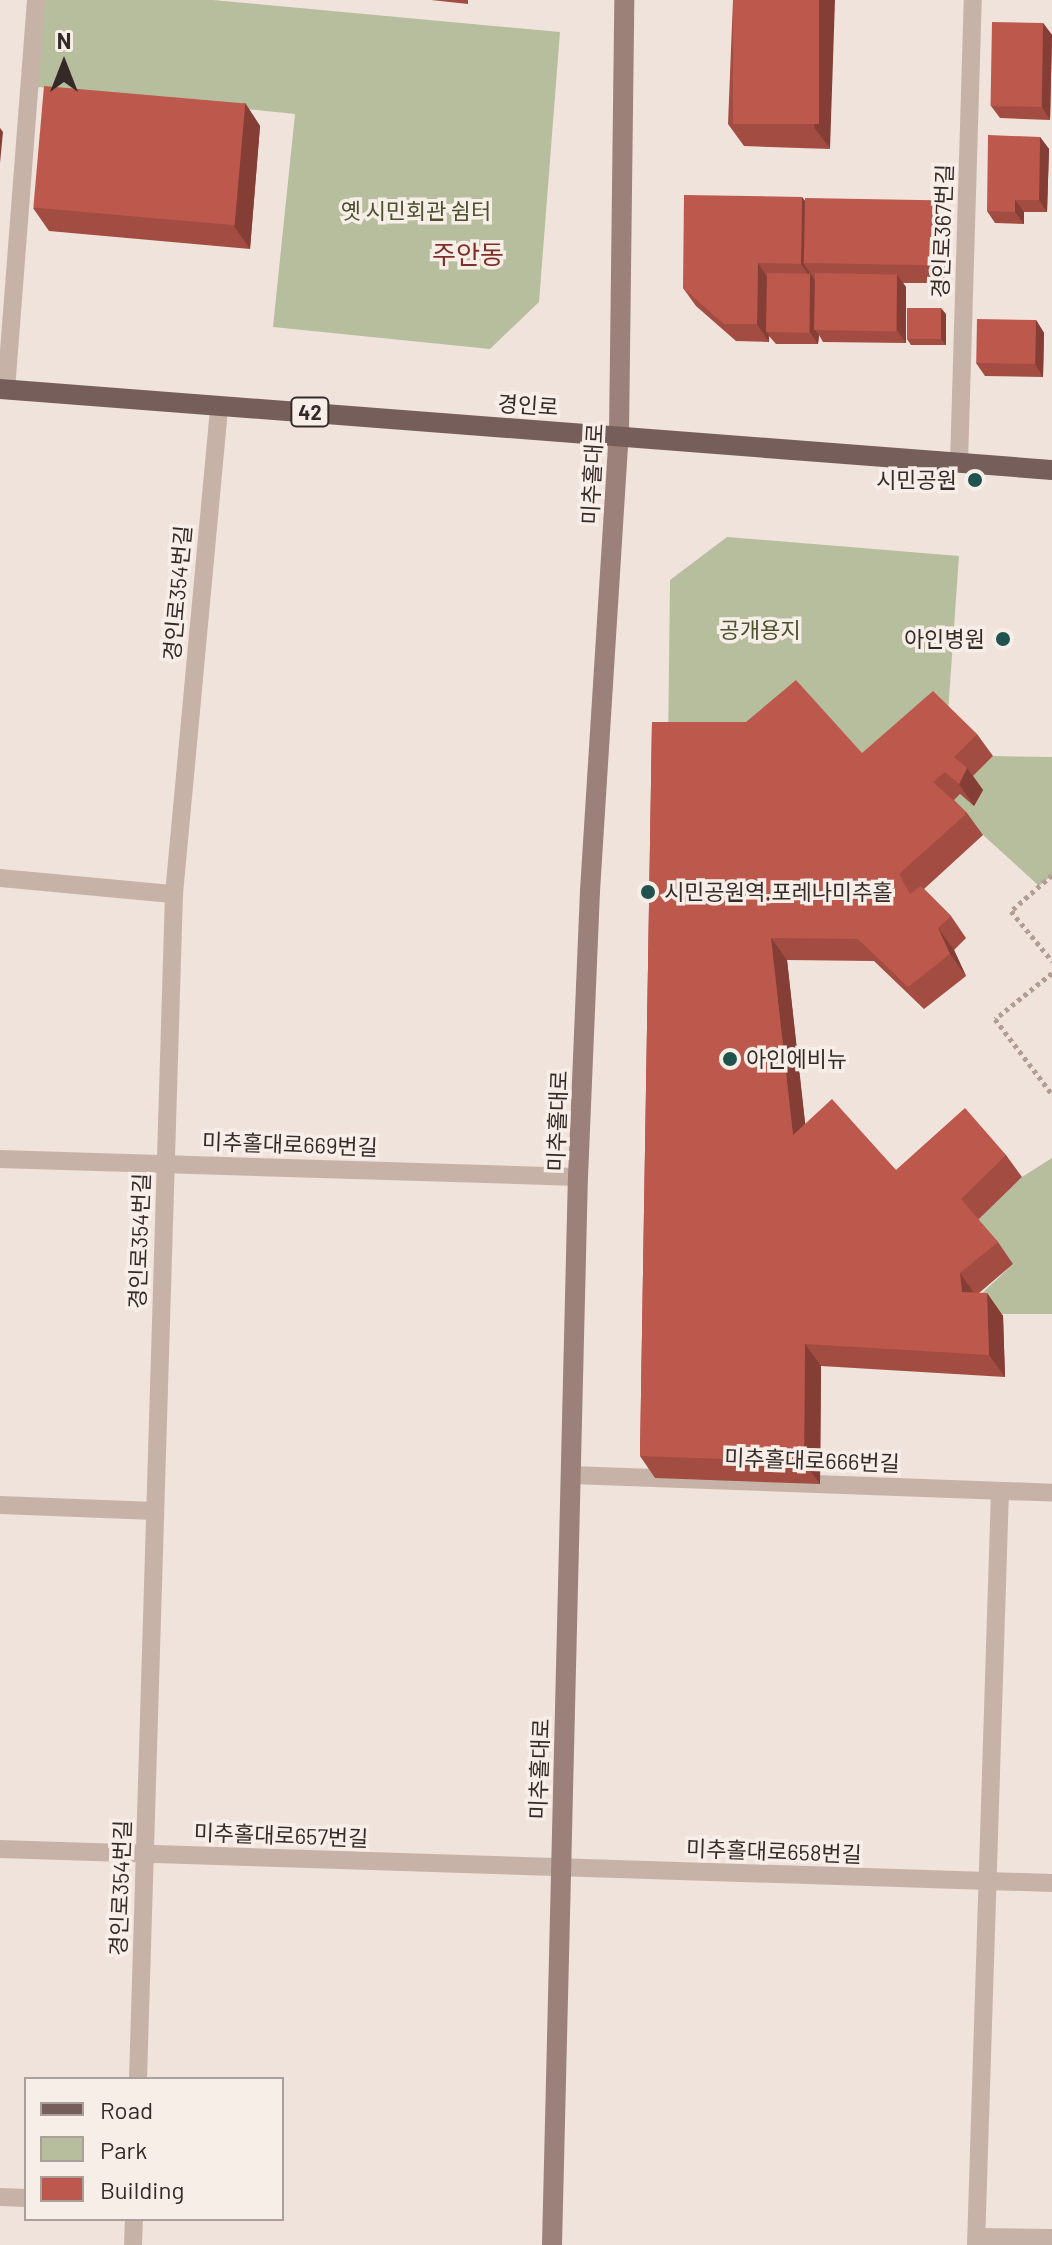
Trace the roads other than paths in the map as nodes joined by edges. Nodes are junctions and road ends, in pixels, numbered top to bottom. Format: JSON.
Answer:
{"nodes":[{"id":1,"x":36,"y":0,"type":"edge"},
{"id":2,"x":624,"y":0,"type":"edge"},
{"id":3,"x":973,"y":0,"type":"edge"},
{"id":4,"x":3,"y":389,"type":"edge"},
{"id":5,"x":219,"y":406,"type":"junction"},
{"id":6,"x":619,"y":435,"type":"junction"},
{"id":7,"x":959,"y":463,"type":"junction"},
{"id":8,"x":1052,"y":470,"type":"edge"},
{"id":9,"x":0,"y":878,"type":"edge"},
{"id":10,"x":174,"y":894,"type":"junction"},
{"id":11,"x":0,"y":1159,"type":"edge"},
{"id":12,"x":165,"y":1164,"type":"junction"},
{"id":13,"x":578,"y":1177,"type":"junction"},
{"id":14,"x":571,"y":1475,"type":"junction"},
{"id":15,"x":1000,"y":1491,"type":"junction"},
{"id":16,"x":1052,"y":1493,"type":"edge"},
{"id":17,"x":0,"y":1505,"type":"edge"},
{"id":18,"x":155,"y":1511,"type":"junction"},
{"id":19,"x":0,"y":1849,"type":"edge"},
{"id":20,"x":145,"y":1854,"type":"junction"},
{"id":21,"x":560,"y":1869,"type":"junction"},
{"id":22,"x":987,"y":1880,"type":"junction"},
{"id":23,"x":1052,"y":1883,"type":"edge"},
{"id":24,"x":138,"y":2077,"type":"edge"},
{"id":25,"x":0,"y":2197,"type":"edge"},
{"id":26,"x":24,"y":2198,"type":"edge"},
{"id":27,"x":134,"y":2221,"type":"edge"},
{"id":28,"x":1052,"y":2238,"type":"edge"},
{"id":29,"x":977,"y":2241,"type":"edge"},
{"id":30,"x":133,"y":2245,"type":"edge"},
{"id":31,"x":552,"y":2245,"type":"edge"}],
"edges":[{"from":1,"to":4,"type":"lane"},
{"from":2,"to":6,"type":"main road","name":"미추홀대로"},
{"from":3,"to":7,"type":"lane","name":"경인로367번길"},
{"from":4,"to":5,"type":"main road","name":"경인로","number":"42"},
{"from":5,"to":6,"type":"main road","name":"경인로","number":"42"},
{"from":5,"to":10,"type":"lane","name":"경인로354번길"},
{"from":6,"to":7,"type":"main road","name":"경인로","number":"42"},
{"from":6,"to":13,"type":"main road","name":"미추홀대로"},
{"from":7,"to":8,"type":"main road","name":"경인로","number":"42"},
{"from":9,"to":10,"type":"lane"},
{"from":10,"to":12,"type":"lane","name":"경인로354번길"},
{"from":11,"to":12,"type":"lane","name":"미추홀대로669번길"},
{"from":12,"to":13,"type":"lane","name":"미추홀대로669번길"},
{"from":12,"to":18,"type":"lane","name":"경인로354번길"},
{"from":13,"to":14,"type":"main road","name":"미추홀대로"},
{"from":14,"to":15,"type":"lane","name":"미추홀대로666번길"},
{"from":14,"to":21,"type":"main road","name":"미추홀대로"},
{"from":15,"to":16,"type":"lane","name":"미추홀대로666번길"},
{"from":15,"to":22,"type":"lane"},
{"from":17,"to":18,"type":"lane"},
{"from":18,"to":20,"type":"lane","name":"경인로354번길"},
{"from":19,"to":20,"type":"lane","name":"미추홀대로657번길"},
{"from":20,"to":21,"type":"lane","name":"미추홀대로657번길"},
{"from":20,"to":24,"type":"lane","name":"경인로354번길"},
{"from":21,"to":22,"type":"lane","name":"미추홀대로658번길"},
{"from":21,"to":31,"type":"main road","name":"미추홀대로"},
{"from":22,"to":23,"type":"lane","name":"미추홀대로658번길"},
{"from":22,"to":29,"type":"lane"},
{"from":25,"to":26,"type":"lane"},
{"from":27,"to":30,"type":"lane"},
{"from":28,"to":29,"type":"lane"}]}
